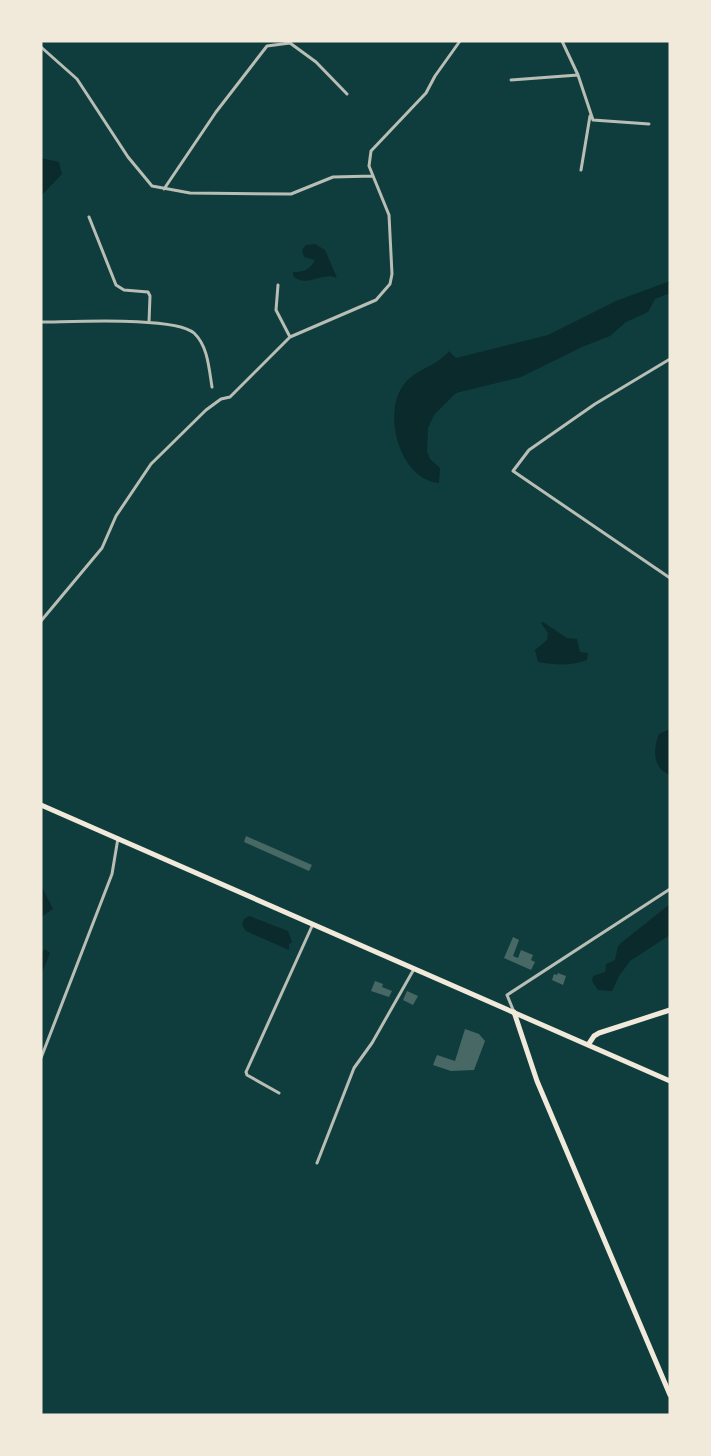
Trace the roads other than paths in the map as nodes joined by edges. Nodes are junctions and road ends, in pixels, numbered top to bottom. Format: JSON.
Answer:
{"nodes":[{"id":1,"x":460,"y":41,"type":"edge"},
{"id":2,"x":562,"y":41,"type":"edge"},
{"id":3,"x":41,"y":47,"type":"edge"},
{"id":4,"x":578,"y":75,"type":"junction"},
{"id":5,"x":510,"y":80,"type":"dead end"},
{"id":6,"x":347,"y":94,"type":"dead end"},
{"id":7,"x":590,"y":115,"type":"junction"},
{"id":8,"x":649,"y":124,"type":"dead end"},
{"id":9,"x":581,"y":170,"type":"dead end"},
{"id":10,"x":373,"y":176,"type":"junction"},
{"id":11,"x":164,"y":189,"type":"junction"},
{"id":12,"x":89,"y":218,"type":"dead end"},
{"id":13,"x":278,"y":285,"type":"dead end"},
{"id":14,"x":41,"y":322,"type":"edge"},
{"id":15,"x":149,"y":322,"type":"junction"},
{"id":16,"x":290,"y":337,"type":"junction"},
{"id":17,"x":670,"y":359,"type":"edge"},
{"id":18,"x":212,"y":387,"type":"dead end"},
{"id":19,"x":670,"y":578,"type":"edge"},
{"id":20,"x":41,"y":621,"type":"edge"},
{"id":21,"x":41,"y":805,"type":"edge"},
{"id":22,"x":118,"y":838,"type":"junction"},
{"id":23,"x":670,"y":889,"type":"edge"},
{"id":24,"x":313,"y":924,"type":"junction"},
{"id":25,"x":414,"y":968,"type":"junction"},
{"id":26,"x":670,"y":1010,"type":"edge"},
{"id":27,"x":514,"y":1012,"type":"junction"},
{"id":28,"x":588,"y":1045,"type":"junction"},
{"id":29,"x":41,"y":1058,"type":"edge"},
{"id":30,"x":670,"y":1082,"type":"edge"},
{"id":31,"x":279,"y":1093,"type":"dead end"},
{"id":32,"x":317,"y":1163,"type":"dead end"},
{"id":33,"x":670,"y":1395,"type":"edge"}],
"edges":[{"from":1,"to":10,"type":"street"},
{"from":2,"to":4,"type":"street"},
{"from":3,"to":11,"type":"street"},
{"from":4,"to":5,"type":"street"},
{"from":4,"to":7,"type":"street"},
{"from":6,"to":11,"type":"street"},
{"from":7,"to":8,"type":"street"},
{"from":7,"to":9,"type":"street"},
{"from":10,"to":11,"type":"street"},
{"from":10,"to":16,"type":"street"},
{"from":12,"to":15,"type":"street"},
{"from":13,"to":16,"type":"street"},
{"from":14,"to":15,"type":"street"},
{"from":15,"to":18,"type":"street"},
{"from":16,"to":20,"type":"street"},
{"from":17,"to":19,"type":"street"},
{"from":21,"to":22,"type":"main road"},
{"from":22,"to":24,"type":"main road"},
{"from":22,"to":29,"type":"street"},
{"from":23,"to":27,"type":"street"},
{"from":24,"to":25,"type":"main road"},
{"from":24,"to":31,"type":"street"},
{"from":25,"to":27,"type":"main road"},
{"from":25,"to":32,"type":"street"},
{"from":26,"to":28,"type":"main road"},
{"from":27,"to":28,"type":"main road"},
{"from":27,"to":33,"type":"main road"},
{"from":28,"to":30,"type":"main road"}]}
